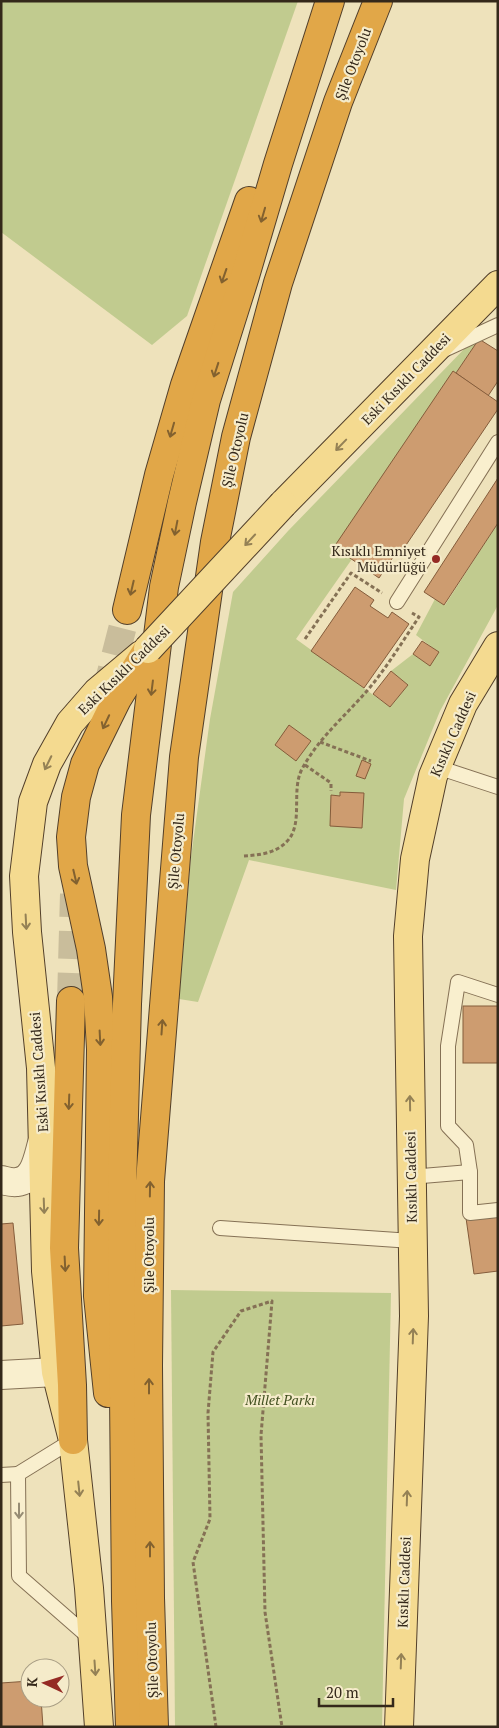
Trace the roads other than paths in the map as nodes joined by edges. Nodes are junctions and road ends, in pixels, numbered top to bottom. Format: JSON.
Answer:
{"nodes":[{"id":1,"x":328,"y":1,"type":"edge"},
{"id":2,"x":378,"y":1,"type":"edge"},
{"id":3,"x":498,"y":285,"type":"edge"},
{"id":4,"x":498,"y":324,"type":"edge"},
{"id":5,"x":424,"y":360,"type":"junction"},
{"id":6,"x":498,"y":442,"type":"edge"},
{"id":7,"x":397,"y":602,"type":"road end"},
{"id":8,"x":127,"y":610,"type":"tunnel mouth"},
{"id":9,"x":498,"y":646,"type":"edge"},
{"id":10,"x":148,"y":649,"type":"junction"},
{"id":11,"x":437,"y":767,"type":"junction"},
{"id":12,"x":498,"y":787,"type":"edge"},
{"id":13,"x":498,"y":995,"type":"edge"},
{"id":14,"x":71,"y":1001,"type":"tunnel mouth"},
{"id":15,"x":43,"y":1138,"type":"junction"},
{"id":16,"x":470,"y":1172,"type":"junction"},
{"id":17,"x":410,"y":1177,"type":"junction"},
{"id":18,"x":1,"y":1180,"type":"edge"},
{"id":19,"x":498,"y":1210,"type":"edge"},
{"id":20,"x":220,"y":1228,"type":"dead end"},
{"id":21,"x":412,"y":1241,"type":"junction"},
{"id":22,"x":56,"y":1372,"type":"junction"},
{"id":23,"x":1,"y":1375,"type":"edge"},
{"id":24,"x":73,"y":1440,"type":"junction"},
{"id":25,"x":18,"y":1474,"type":"junction"},
{"id":26,"x":1,"y":1475,"type":"edge"},
{"id":27,"x":126,"y":1601,"type":"junction"},
{"id":28,"x":93,"y":1641,"type":"junction"},
{"id":29,"x":99,"y":1727,"type":"edge"},
{"id":30,"x":130,"y":1727,"type":"edge"},
{"id":31,"x":154,"y":1727,"type":"edge"},
{"id":32,"x":399,"y":1727,"type":"edge"}],
"edges":[{"from":1,"to":8,"type":"highway","one_way":true},
{"from":1,"to":27,"type":"highway","name":"Şile Otoyolu","one_way":true},
{"from":31,"to":2,"type":"highway","name":"Şile Otoyolu","one_way":true},
{"from":3,"to":5,"type":"main road","name":"Eski Kısıklı Caddesi"},
{"from":4,"to":5,"type":"lane"},
{"from":5,"to":10,"type":"main road","name":"Eski Kısıklı Caddesi","one_way":true,"bridge":true},
{"from":6,"to":7,"type":"lane"},
{"from":9,"to":11,"type":"main road","name":"Kısıklı Caddesi"},
{"from":10,"to":15,"type":"main road","name":"Eski Kısıklı Caddesi","one_way":true},
{"from":10,"to":27,"type":"highway","one_way":true},
{"from":11,"to":12,"type":"lane"},
{"from":17,"to":11,"type":"main road","name":"Kısıklı Caddesi","one_way":true},
{"from":13,"to":16,"type":"lane"},
{"from":14,"to":24,"type":"highway","one_way":true},
{"from":15,"to":18,"type":"street"},
{"from":15,"to":22,"type":"main road","name":"Eski Kısıklı Caddesi","one_way":true},
{"from":16,"to":17,"type":"lane"},
{"from":16,"to":19,"type":"lane"},
{"from":17,"to":21,"type":"main road","name":"Kısıklı Caddesi"},
{"from":20,"to":21,"type":"lane"},
{"from":32,"to":21,"type":"main road","name":"Kısıklı Caddesi","one_way":true},
{"from":22,"to":23,"type":"street"},
{"from":22,"to":24,"type":"main road","name":"Eski Kısıklı Caddesi"},
{"from":24,"to":25,"type":"lane"},
{"from":24,"to":28,"type":"main road","name":"Eski Kısıklı Caddesi","one_way":true},
{"from":25,"to":26,"type":"lane"},
{"from":25,"to":28,"type":"lane","one_way":true},
{"from":27,"to":30,"type":"highway","name":"Şile Otoyolu"},
{"from":28,"to":29,"type":"main road","name":"Eski Kısıklı Caddesi","one_way":true}]}
